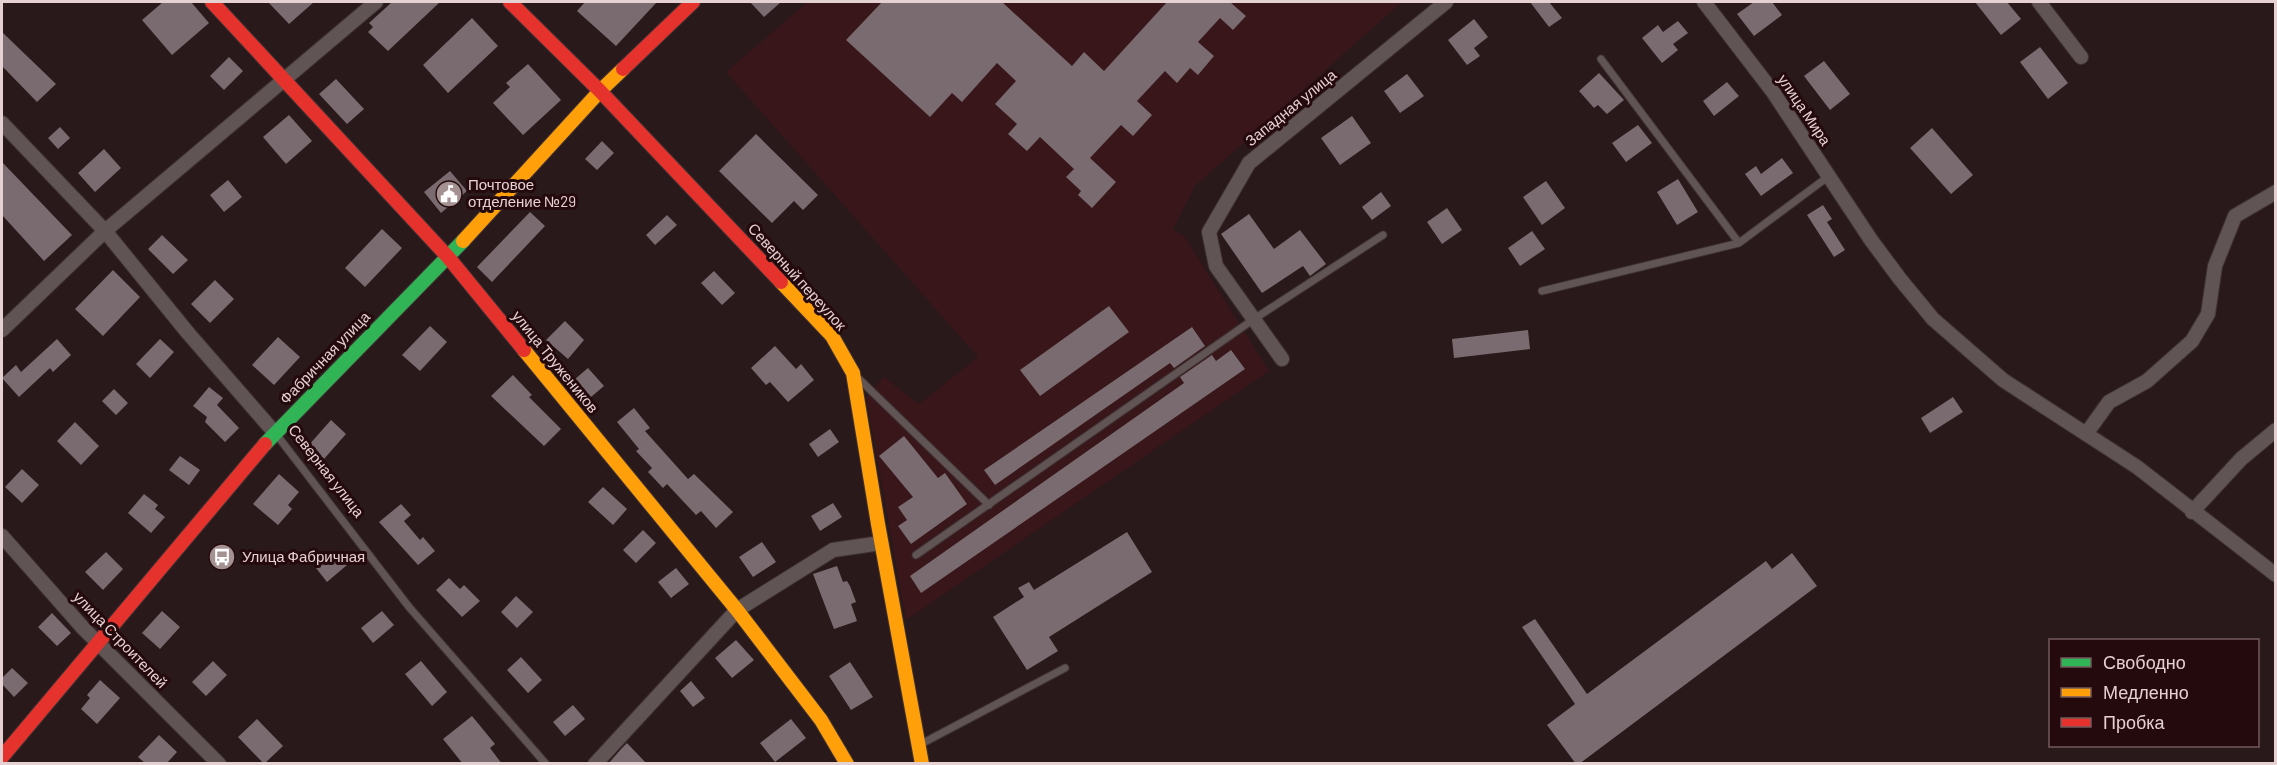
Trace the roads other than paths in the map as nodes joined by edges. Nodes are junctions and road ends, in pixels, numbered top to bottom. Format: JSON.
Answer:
{"nodes":[{"id":1,"x":212,"y":2,"type":"edge"},
{"id":2,"x":376,"y":2,"type":"edge"},
{"id":3,"x":510,"y":2,"type":"edge"},
{"id":4,"x":693,"y":2,"type":"edge"},
{"id":5,"x":1446,"y":2,"type":"edge"},
{"id":6,"x":1704,"y":2,"type":"edge"},
{"id":7,"x":2039,"y":2,"type":"edge"},
{"id":8,"x":2080,"y":57,"type":"dead end"},
{"id":9,"x":1601,"y":59,"type":"dead end"},
{"id":10,"x":283,"y":79,"type":"junction"},
{"id":11,"x":600,"y":91,"type":"junction"},
{"id":12,"x":2,"y":123,"type":"edge"},
{"id":13,"x":1829,"y":176,"type":"junction"},
{"id":14,"x":2276,"y":192,"type":"edge"},
{"id":15,"x":105,"y":231,"type":"junction"},
{"id":16,"x":1383,"y":235,"type":"dead end"},
{"id":17,"x":1739,"y":243,"type":"junction"},
{"id":18,"x":448,"y":257,"type":"junction"},
{"id":19,"x":1542,"y":291,"type":"dead end"},
{"id":20,"x":1254,"y":319,"type":"junction"},
{"id":21,"x":2,"y":330,"type":"edge"},
{"id":22,"x":1282,"y":359,"type":"dead end"},
{"id":23,"x":853,"y":373,"type":"junction"},
{"id":24,"x":2276,"y":430,"type":"edge"},
{"id":25,"x":275,"y":433,"type":"junction"},
{"id":26,"x":2086,"y":434,"type":"junction"},
{"id":27,"x":989,"y":505,"type":"junction"},
{"id":28,"x":2192,"y":512,"type":"junction"},
{"id":29,"x":2,"y":536,"type":"edge"},
{"id":30,"x":881,"y":543,"type":"junction"},
{"id":31,"x":916,"y":555,"type":"dead end"},
{"id":32,"x":2276,"y":575,"type":"edge"},
{"id":33,"x":737,"y":610,"type":"junction"},
{"id":34,"x":98,"y":643,"type":"junction"},
{"id":35,"x":1065,"y":668,"type":"dead end"},
{"id":36,"x":918,"y":745,"type":"junction"},
{"id":37,"x":2,"y":757,"type":"edge"},
{"id":38,"x":219,"y":764,"type":"edge"},
{"id":39,"x":546,"y":764,"type":"edge"},
{"id":40,"x":595,"y":764,"type":"edge"},
{"id":41,"x":847,"y":764,"type":"edge"},
{"id":42,"x":922,"y":764,"type":"edge"}],
"edges":[{"from":1,"to":10,"type":"street","name":"улица Тружеников"},
{"from":2,"to":10,"type":"street"},
{"from":3,"to":11,"type":"street","name":"Северный переулок"},
{"from":4,"to":11,"type":"street","name":"Фабричная улица"},
{"from":5,"to":20,"type":"street","name":"Западная улица"},
{"from":6,"to":13,"type":"street","name":"улица Мира"},
{"from":7,"to":8,"type":"street"},
{"from":9,"to":17,"type":"lane"},
{"from":10,"to":15,"type":"street"},
{"from":10,"to":18,"type":"street","name":"улица Тружеников"},
{"from":11,"to":18,"type":"street","name":"Фабричная улица"},
{"from":11,"to":23,"type":"street","name":"Северный переулок"},
{"from":12,"to":15,"type":"street","name":"Северная улица"},
{"from":13,"to":17,"type":"lane"},
{"from":13,"to":26,"type":"street","name":"улица Мира"},
{"from":14,"to":26,"type":"street"},
{"from":15,"to":21,"type":"street"},
{"from":15,"to":25,"type":"street","name":"Северная улица"},
{"from":16,"to":20,"type":"lane"},
{"from":17,"to":19,"type":"lane"},
{"from":18,"to":25,"type":"street","name":"Фабричная улица"},
{"from":18,"to":33,"type":"street","name":"улица Тружеников"},
{"from":20,"to":22,"type":"street","name":"Западная улица"},
{"from":20,"to":27,"type":"lane"},
{"from":23,"to":27,"type":"lane"},
{"from":23,"to":30,"type":"street","name":"Северный переулок"},
{"from":24,"to":28,"type":"street"},
{"from":25,"to":34,"type":"street","name":"Фабричная улица"},
{"from":25,"to":39,"type":"lane","name":"Северная улица"},
{"from":26,"to":28,"type":"street","name":"улица Мира"},
{"from":27,"to":31,"type":"lane"},
{"from":28,"to":32,"type":"street","name":"улица Мира"},
{"from":29,"to":34,"type":"street","name":"улица Строителей"},
{"from":30,"to":33,"type":"street"},
{"from":30,"to":36,"type":"street","name":"Северный переулок"},
{"from":33,"to":40,"type":"street"},
{"from":33,"to":41,"type":"street","name":"улица Тружеников"},
{"from":34,"to":37,"type":"street","name":"Фабричная улица"},
{"from":34,"to":38,"type":"street","name":"улица Строителей"},
{"from":35,"to":36,"type":"lane"},
{"from":36,"to":42,"type":"street","name":"Северный переулок"}]}
